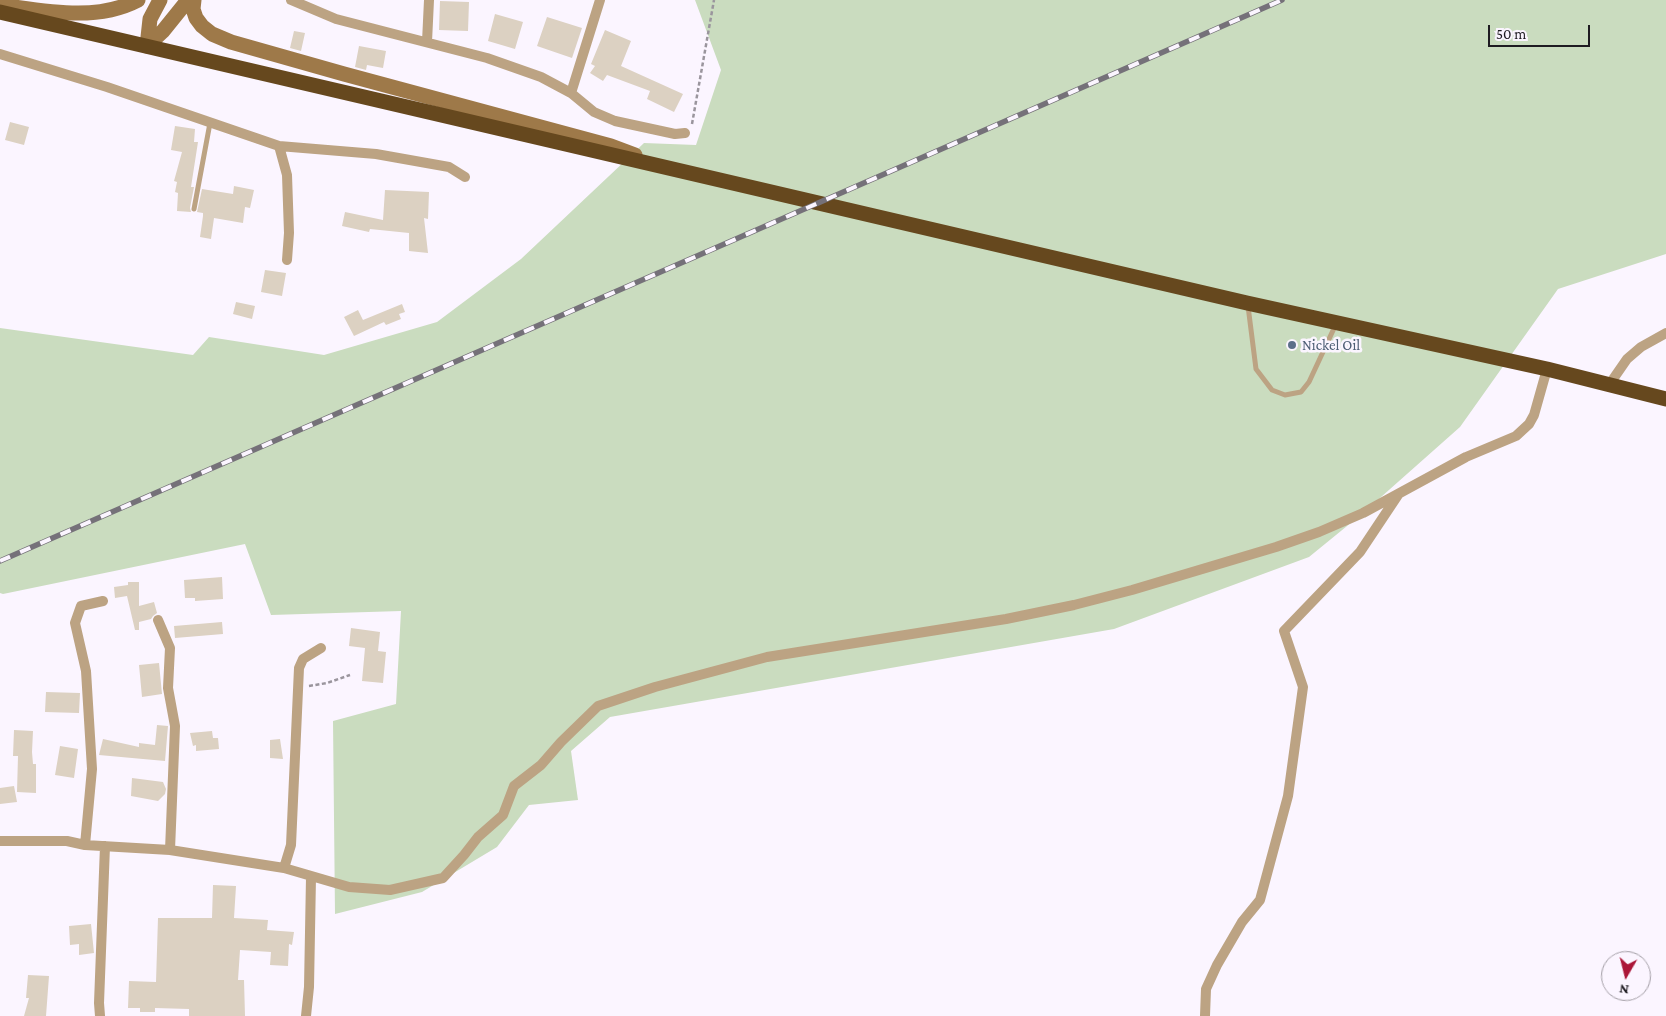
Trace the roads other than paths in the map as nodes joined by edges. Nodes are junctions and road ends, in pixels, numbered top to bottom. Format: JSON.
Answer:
{"nodes":[{"id":1,"x":138,"y":0,"type":"edge"},
{"id":2,"x":160,"y":0,"type":"edge"},
{"id":3,"x":188,"y":0,"type":"edge"},
{"id":4,"x":194,"y":0,"type":"edge"},
{"id":5,"x":292,"y":0,"type":"edge"},
{"id":6,"x":429,"y":0,"type":"edge"},
{"id":7,"x":600,"y":0,"type":"edge"},
{"id":8,"x":0,"y":5,"type":"edge"},
{"id":9,"x":0,"y":12,"type":"edge"},
{"id":10,"x":426,"y":42,"type":"junction"},
{"id":11,"x":147,"y":46,"type":"junction"},
{"id":12,"x":0,"y":54,"type":"edge"},
{"id":13,"x":571,"y":93,"type":"junction"},
{"id":14,"x":210,"y":122,"type":"junction"},
{"id":15,"x":685,"y":133,"type":"road end"},
{"id":16,"x":279,"y":146,"type":"junction"},
{"id":17,"x":667,"y":167,"type":"junction"},
{"id":18,"x":465,"y":177,"type":"dead end"},
{"id":19,"x":194,"y":209,"type":"dead end"},
{"id":20,"x":287,"y":260,"type":"dead end"},
{"id":21,"x":1247,"y":303,"type":"junction"},
{"id":22,"x":1337,"y":323,"type":"junction"},
{"id":23,"x":1666,"y":333,"type":"edge"},
{"id":24,"x":1547,"y":369,"type":"junction"},
{"id":25,"x":1609,"y":386,"type":"junction"},
{"id":26,"x":1666,"y":399,"type":"edge"},
{"id":27,"x":1400,"y":493,"type":"junction"},
{"id":28,"x":103,"y":601,"type":"dead end"},
{"id":29,"x":158,"y":620,"type":"dead end"},
{"id":30,"x":321,"y":648,"type":"dead end"},
{"id":31,"x":0,"y":841,"type":"edge"},
{"id":32,"x":85,"y":845,"type":"junction"},
{"id":33,"x":104,"y":846,"type":"junction"},
{"id":34,"x":170,"y":850,"type":"junction"},
{"id":35,"x":284,"y":868,"type":"junction"},
{"id":36,"x":311,"y":878,"type":"junction"},
{"id":37,"x":100,"y":1016,"type":"edge"},
{"id":38,"x":306,"y":1016,"type":"edge"},
{"id":39,"x":1205,"y":1016,"type":"edge"}],
"edges":[{"from":1,"to":8,"type":"street"},
{"from":2,"to":11,"type":"street"},
{"from":3,"to":11,"type":"street"},
{"from":4,"to":17,"type":"street"},
{"from":5,"to":10,"type":"street"},
{"from":6,"to":10,"type":"street"},
{"from":7,"to":13,"type":"street"},
{"from":9,"to":11,"type":"highway"},
{"from":10,"to":13,"type":"street"},
{"from":11,"to":17,"type":"highway"},
{"from":12,"to":14,"type":"street"},
{"from":13,"to":15,"type":"street"},
{"from":14,"to":16,"type":"street"},
{"from":14,"to":19,"type":"lane"},
{"from":16,"to":18,"type":"street"},
{"from":16,"to":20,"type":"street"},
{"from":17,"to":21,"type":"highway"},
{"from":21,"to":22,"type":"highway"},
{"from":21,"to":22,"type":"lane"},
{"from":22,"to":24,"type":"highway"},
{"from":23,"to":25,"type":"street"},
{"from":24,"to":25,"type":"highway"},
{"from":24,"to":27,"type":"street"},
{"from":25,"to":26,"type":"highway"},
{"from":27,"to":36,"type":"street"},
{"from":27,"to":39,"type":"street"},
{"from":28,"to":32,"type":"street"},
{"from":29,"to":34,"type":"street"},
{"from":30,"to":35,"type":"street"},
{"from":31,"to":32,"type":"street"},
{"from":32,"to":33,"type":"street"},
{"from":33,"to":34,"type":"street"},
{"from":33,"to":37,"type":"street"},
{"from":34,"to":35,"type":"street"},
{"from":35,"to":36,"type":"street"},
{"from":36,"to":38,"type":"street"}]}
